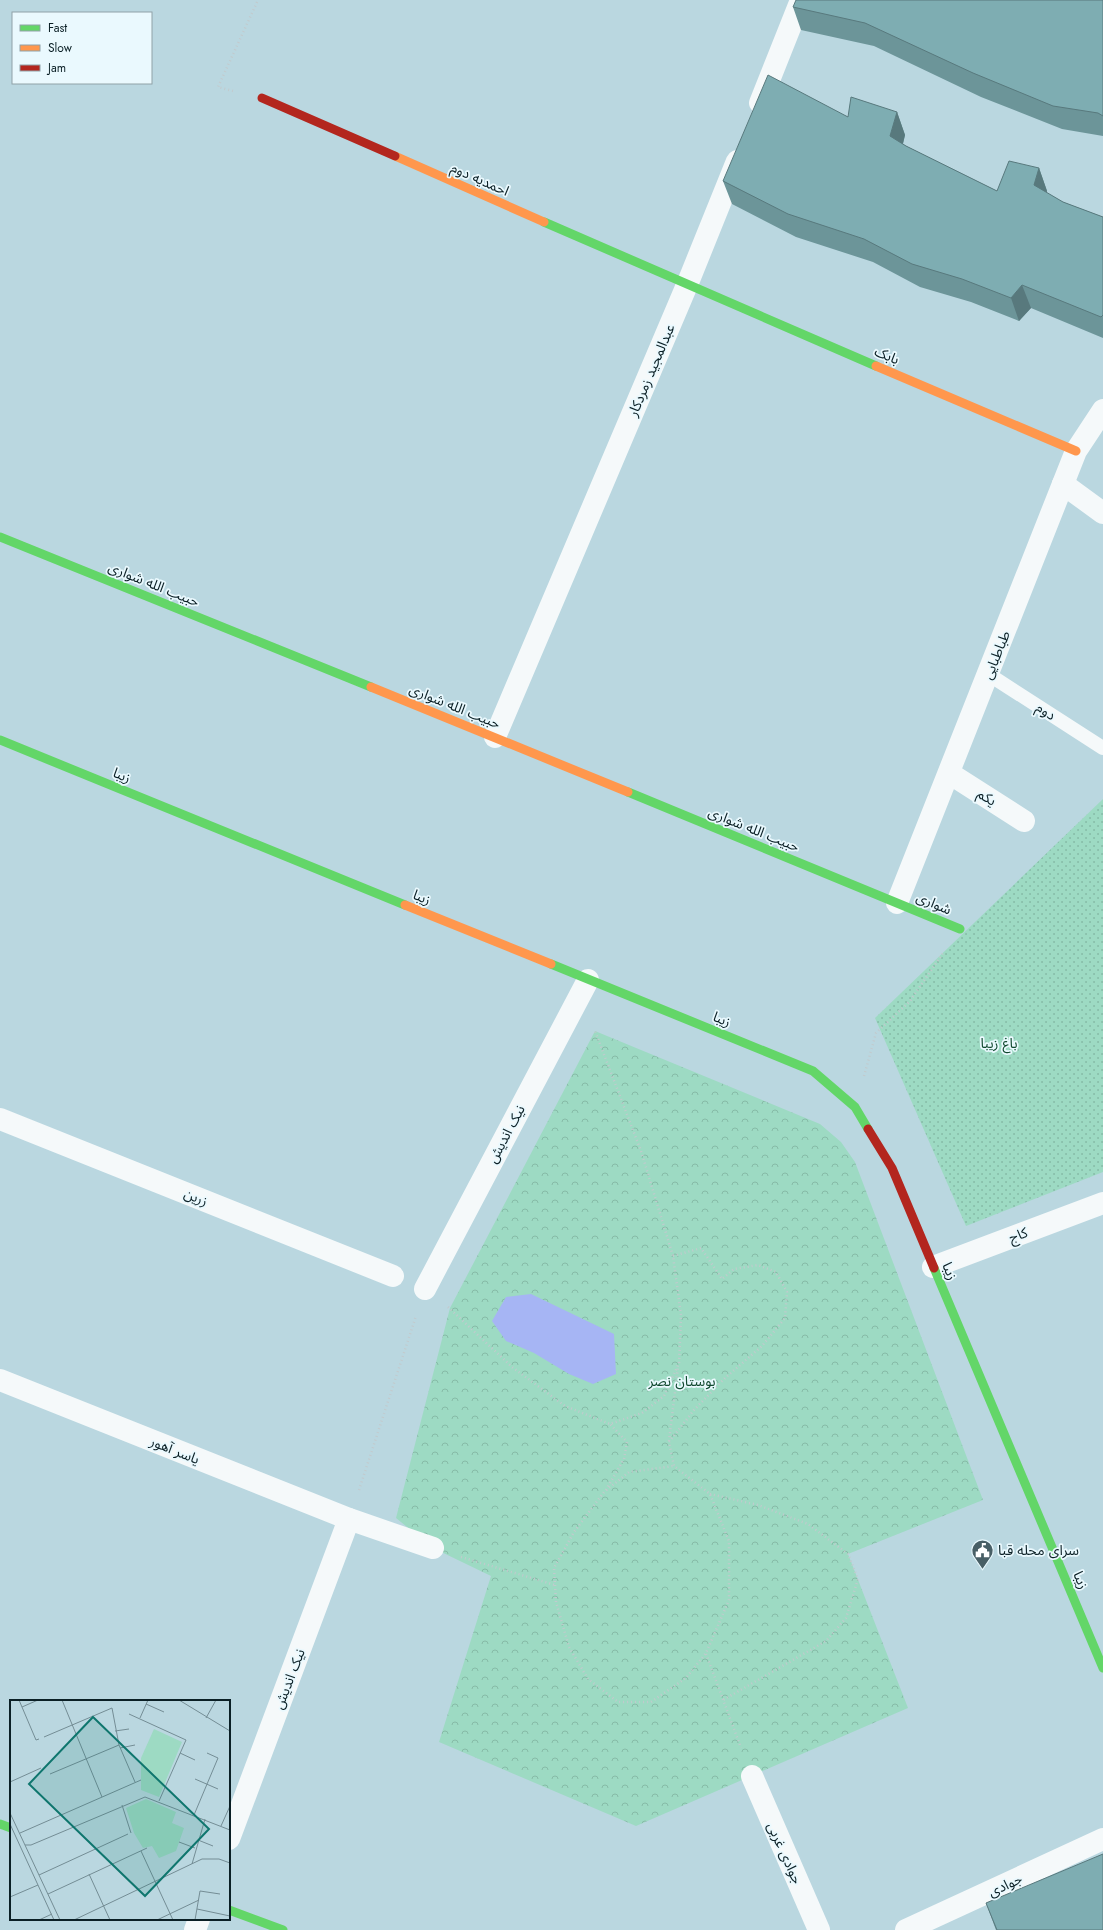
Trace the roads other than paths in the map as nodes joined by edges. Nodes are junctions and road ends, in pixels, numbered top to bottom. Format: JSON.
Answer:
{"nodes":[{"id":1,"x":801,"y":0,"type":"edge"},
{"id":2,"x":262,"y":98,"type":"road end"},
{"id":3,"x":687,"y":285,"type":"junction"},
{"id":4,"x":1103,"y":410,"type":"edge"},
{"id":5,"x":1076,"y":451,"type":"junction"},
{"id":6,"x":1063,"y":484,"type":"junction"},
{"id":7,"x":1103,"y":513,"type":"edge"},
{"id":8,"x":0,"y":537,"type":"edge"},
{"id":9,"x":988,"y":674,"type":"junction"},
{"id":10,"x":495,"y":737,"type":"junction"},
{"id":11,"x":0,"y":740,"type":"edge"},
{"id":12,"x":1103,"y":748,"type":"edge"},
{"id":13,"x":949,"y":773,"type":"junction"},
{"id":14,"x":1024,"y":821,"type":"dead end"},
{"id":15,"x":897,"y":903,"type":"junction"},
{"id":16,"x":960,"y":929,"type":"road end"},
{"id":17,"x":588,"y":980,"type":"junction"},
{"id":18,"x":0,"y":1119,"type":"edge"},
{"id":19,"x":1103,"y":1203,"type":"edge"},
{"id":20,"x":934,"y":1267,"type":"junction"},
{"id":21,"x":393,"y":1276,"type":"dead end"},
{"id":22,"x":425,"y":1288,"type":"road end"},
{"id":23,"x":0,"y":1380,"type":"edge"},
{"id":24,"x":349,"y":1519,"type":"junction"},
{"id":25,"x":433,"y":1548,"type":"road end"},
{"id":26,"x":1103,"y":1668,"type":"edge"},
{"id":27,"x":752,"y":1776,"type":"road end"},
{"id":28,"x":0,"y":1824,"type":"edge"},
{"id":29,"x":10,"y":1828,"type":"edge"},
{"id":30,"x":230,"y":1836,"type":"edge"},
{"id":31,"x":1103,"y":1839,"type":"edge"},
{"id":32,"x":230,"y":1910,"type":"edge"},
{"id":33,"x":199,"y":1920,"type":"edge"},
{"id":34,"x":920,"y":1927,"type":"edge"},
{"id":35,"x":195,"y":1930,"type":"edge"},
{"id":36,"x":283,"y":1930,"type":"edge"},
{"id":37,"x":819,"y":1930,"type":"edge"}],
"edges":[{"from":1,"to":3,"type":"street","name":"عبدالمجید زمردکار"},
{"from":2,"to":3,"type":"street","name":"احمدیه دوم"},
{"from":3,"to":5,"type":"street","name":"بابک"},
{"from":3,"to":10,"type":"street","name":"عبدالمجید زمردکار"},
{"from":4,"to":5,"type":"street","name":"طباطبایی"},
{"from":5,"to":6,"type":"street","name":"طباطبایی"},
{"from":6,"to":7,"type":"street"},
{"from":6,"to":9,"type":"street","name":"طباطبایی"},
{"from":8,"to":10,"type":"street","name":"حبیب الله شواری"},
{"from":9,"to":12,"type":"lane","name":"دوم"},
{"from":9,"to":13,"type":"street","name":"طباطبایی"},
{"from":10,"to":15,"type":"street","name":"حبیب الله شواری"},
{"from":11,"to":17,"type":"street","name":"زیبا"},
{"from":13,"to":14,"type":"street","name":"یکم"},
{"from":13,"to":15,"type":"street","name":"طباطبایی"},
{"from":15,"to":16,"type":"street","name":"شواری"},
{"from":17,"to":20,"type":"street","name":"زیبا"},
{"from":17,"to":22,"type":"street","name":"نیک اندیش"},
{"from":18,"to":21,"type":"street","name":"زرین"},
{"from":19,"to":20,"type":"street","name":"کاج"},
{"from":20,"to":26,"type":"street","name":"زیبا"},
{"from":23,"to":24,"type":"street","name":"یاسر آهور"},
{"from":24,"to":25,"type":"street","name":"یاسر آهور"},
{"from":24,"to":30,"type":"street","name":"نیک اندیش"},
{"from":27,"to":37,"type":"street","name":"جوادی غربی"},
{"from":28,"to":29,"type":"street"},
{"from":31,"to":34,"type":"street","name":"جوادی"},
{"from":32,"to":36,"type":"street"},
{"from":33,"to":35,"type":"street"}]}
